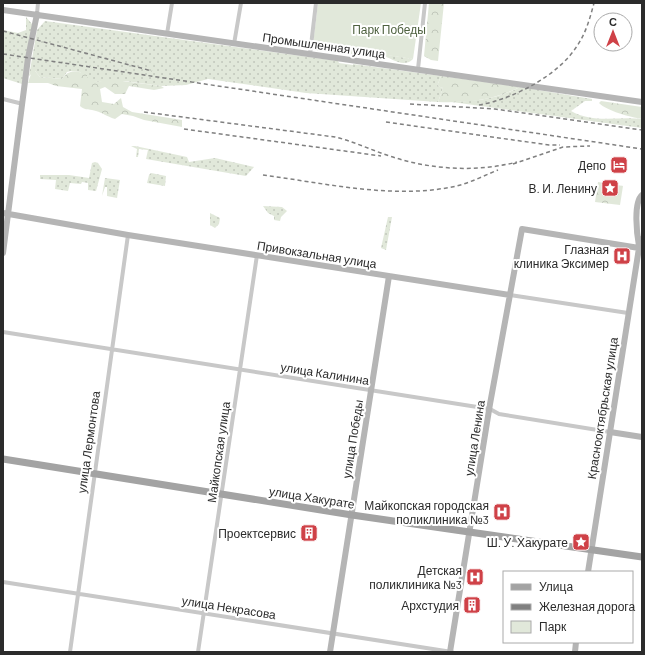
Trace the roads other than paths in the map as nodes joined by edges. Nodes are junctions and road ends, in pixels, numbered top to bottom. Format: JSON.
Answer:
{"nodes":[{"id":1,"x":38,"y":3,"type":"edge"},
{"id":2,"x":172,"y":3,"type":"edge"},
{"id":3,"x":241,"y":3,"type":"edge"},
{"id":4,"x":316,"y":3,"type":"edge"},
{"id":5,"x":425,"y":3,"type":"edge"},
{"id":6,"x":3,"y":10,"type":"edge"},
{"id":7,"x":37,"y":14,"type":"junction"},
{"id":8,"x":167,"y":34,"type":"junction"},
{"id":9,"x":234,"y":44,"type":"junction"},
{"id":10,"x":310,"y":54,"type":"junction"},
{"id":11,"x":418,"y":69,"type":"junction"},
{"id":12,"x":3,"y":99,"type":"edge"},
{"id":13,"x":642,"y":102,"type":"edge"},
{"id":14,"x":23,"y":104,"type":"junction"},
{"id":15,"x":642,"y":195,"type":"edge"},
{"id":16,"x":6,"y":213,"type":"edge"},
{"id":17,"x":640,"y":219,"type":"edge"},
{"id":18,"x":128,"y":235,"type":"junction"},
{"id":19,"x":642,"y":239,"type":"edge"},
{"id":20,"x":639,"y":248,"type":"junction"},
{"id":21,"x":3,"y":253,"type":"edge"},
{"id":22,"x":257,"y":255,"type":"junction"},
{"id":23,"x":389,"y":276,"type":"junction"},
{"id":24,"x":510,"y":295,"type":"junction"},
{"id":25,"x":628,"y":313,"type":"junction"},
{"id":26,"x":3,"y":332,"type":"edge"},
{"id":27,"x":112,"y":350,"type":"junction"},
{"id":28,"x":240,"y":371,"type":"junction"},
{"id":29,"x":371,"y":392,"type":"junction"},
{"id":30,"x":490,"y":409,"type":"junction"},
{"id":31,"x":610,"y":432,"type":"junction"},
{"id":32,"x":642,"y":437,"type":"edge"},
{"id":33,"x":3,"y":459,"type":"edge"},
{"id":34,"x":94,"y":474,"type":"junction"},
{"id":35,"x":222,"y":494,"type":"junction"},
{"id":36,"x":352,"y":515,"type":"junction"},
{"id":37,"x":470,"y":533,"type":"junction"},
{"id":38,"x":591,"y":550,"type":"junction"},
{"id":39,"x":642,"y":557,"type":"edge"},
{"id":40,"x":588,"y":571,"type":"edge"},
{"id":41,"x":3,"y":582,"type":"edge"},
{"id":42,"x":77,"y":594,"type":"junction"},
{"id":43,"x":204,"y":613,"type":"junction"},
{"id":44,"x":333,"y":633,"type":"junction"},
{"id":45,"x":70,"y":652,"type":"edge"},
{"id":46,"x":198,"y":652,"type":"edge"},
{"id":47,"x":330,"y":652,"type":"edge"},
{"id":48,"x":451,"y":652,"type":"edge"}],
"edges":[{"from":1,"to":7,"type":"street"},
{"from":2,"to":8,"type":"street"},
{"from":3,"to":9,"type":"street"},
{"from":4,"to":10,"type":"street"},
{"from":5,"to":11,"type":"street"},
{"from":6,"to":7,"type":"street","name":"Промышленная улица"},
{"from":7,"to":8,"type":"street","name":"Промышленная улица"},
{"from":7,"to":14,"type":"street"},
{"from":8,"to":9,"type":"street","name":"Промышленная улица"},
{"from":9,"to":10,"type":"street","name":"Промышленная улица"},
{"from":10,"to":11,"type":"street","name":"Промышленная улица"},
{"from":11,"to":13,"type":"street","name":"Промышленная улица"},
{"from":12,"to":14,"type":"street"},
{"from":14,"to":16,"type":"street"},
{"from":15,"to":17,"type":"street"},
{"from":16,"to":18,"type":"street","name":"Привокзальная улица"},
{"from":16,"to":21,"type":"street"},
{"from":17,"to":20,"type":"street"},
{"from":18,"to":22,"type":"street","name":"Привокзальная улица"},
{"from":18,"to":27,"type":"street","name":"улица Лермонтова"},
{"from":19,"to":20,"type":"street"},
{"from":20,"to":24,"type":"street","name":"улица Ленина"},
{"from":20,"to":25,"type":"street","name":"Краснооктябрьская улица"},
{"from":22,"to":23,"type":"street","name":"Привокзальная улица"},
{"from":22,"to":28,"type":"street","name":"Майкопская улица"},
{"from":23,"to":24,"type":"street","name":"Привокзальная улица"},
{"from":23,"to":29,"type":"street","name":"улица Победы"},
{"from":24,"to":25,"type":"street","name":"Привокзальная улица"},
{"from":24,"to":30,"type":"street","name":"улица Ленина"},
{"from":25,"to":31,"type":"street","name":"Краснооктябрьская улица"},
{"from":26,"to":27,"type":"street","name":"улица Калинина"},
{"from":27,"to":28,"type":"street","name":"улица Калинина"},
{"from":27,"to":34,"type":"street","name":"улица Лермонтова"},
{"from":28,"to":29,"type":"street","name":"улица Калинина"},
{"from":28,"to":35,"type":"street","name":"Майкопская улица"},
{"from":29,"to":30,"type":"street","name":"улица Калинина"},
{"from":29,"to":36,"type":"street","name":"улица Победы"},
{"from":30,"to":31,"type":"street","name":"улица Калинина"},
{"from":30,"to":37,"type":"street","name":"улица Ленина"},
{"from":31,"to":32,"type":"street","name":"улица Калинина"},
{"from":31,"to":38,"type":"street","name":"Краснооктябрьская улица"},
{"from":33,"to":34,"type":"main road","name":"улица Хакурате"},
{"from":34,"to":35,"type":"main road","name":"улица Хакурате"},
{"from":34,"to":42,"type":"street","name":"улица Лермонтова"},
{"from":35,"to":36,"type":"main road","name":"улица Хакурате"},
{"from":35,"to":43,"type":"street","name":"Майкопская улица"},
{"from":36,"to":37,"type":"main road","name":"улица Хакурате"},
{"from":36,"to":44,"type":"street","name":"улица Победы"},
{"from":37,"to":38,"type":"main road","name":"улица Хакурате"},
{"from":37,"to":48,"type":"street","name":"улица Ленина"},
{"from":38,"to":39,"type":"main road","name":"улица Хакурате"},
{"from":38,"to":40,"type":"street","name":"Краснооктябрьская улица"},
{"from":41,"to":42,"type":"street","name":"улица Некрасова"},
{"from":42,"to":43,"type":"street","name":"улица Некрасова"},
{"from":42,"to":45,"type":"street","name":"улица Лермонтова"},
{"from":43,"to":44,"type":"street","name":"улица Некрасова"},
{"from":43,"to":46,"type":"street","name":"Майкопская улица"},
{"from":44,"to":47,"type":"street","name":"улица Победы"},
{"from":44,"to":48,"type":"street","name":"улица Некрасова"}]}
